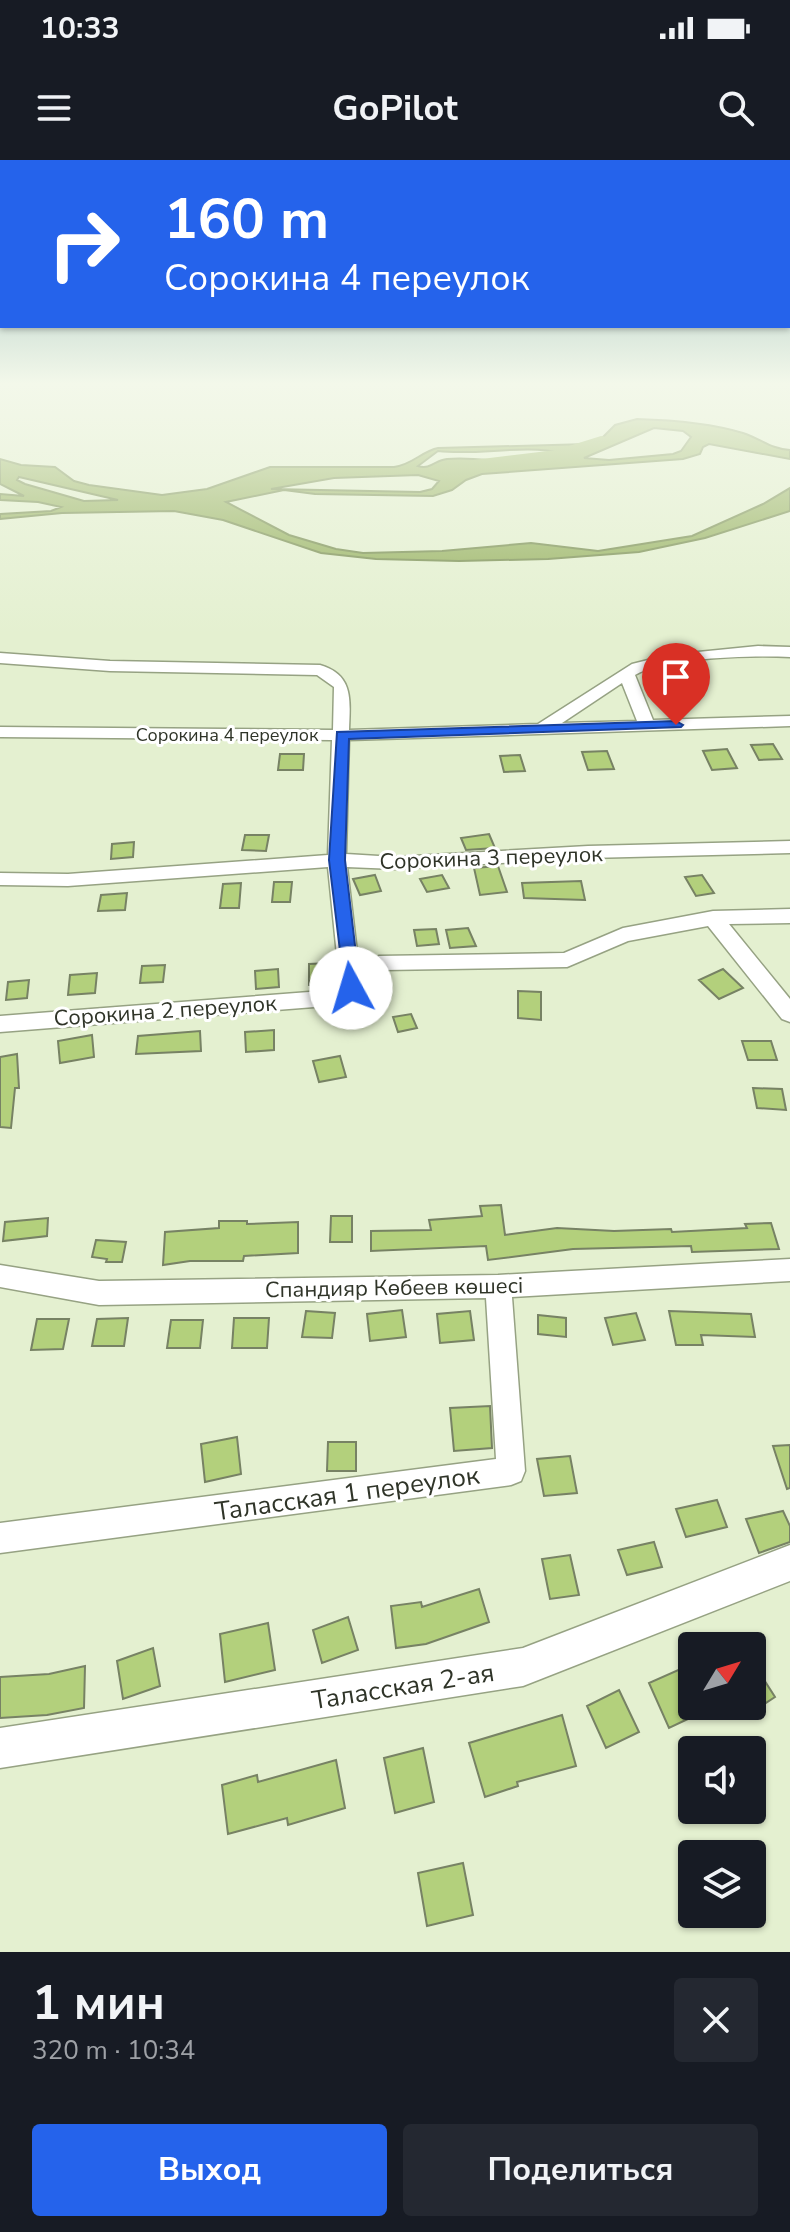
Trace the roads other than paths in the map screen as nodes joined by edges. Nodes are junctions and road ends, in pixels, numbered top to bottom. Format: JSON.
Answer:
{"nodes":[{"id":1,"x":790,"y":652,"type":"edge"},
{"id":2,"x":0,"y":658,"type":"edge"},
{"id":3,"x":627,"y":673,"type":"junction"},
{"id":4,"x":790,"y":721,"type":"edge"},
{"id":5,"x":648,"y":726,"type":"junction"},
{"id":6,"x":542,"y":729,"type":"junction"},
{"id":7,"x":0,"y":732,"type":"edge"},
{"id":8,"x":342,"y":735,"type":"junction"},
{"id":9,"x":790,"y":847,"type":"edge"},
{"id":10,"x":337,"y":860,"type":"junction"},
{"id":11,"x":0,"y":879,"type":"edge"},
{"id":12,"x":790,"y":916,"type":"edge"},
{"id":13,"x":713,"y":918,"type":"junction"},
{"id":14,"x":351,"y":988,"type":"junction"},
{"id":15,"x":790,"y":1014,"type":"edge"},
{"id":16,"x":0,"y":1024,"type":"edge"},
{"id":17,"x":790,"y":1270,"type":"edge"},
{"id":18,"x":0,"y":1276,"type":"edge"},
{"id":19,"x":498,"y":1286,"type":"junction"},
{"id":20,"x":0,"y":1538,"type":"edge"},
{"id":21,"x":790,"y":1563,"type":"edge"},
{"id":22,"x":0,"y":1748,"type":"edge"}],
"edges":[{"from":1,"to":3,"type":"street"},
{"from":2,"to":8,"type":"street"},
{"from":3,"to":5,"type":"street"},
{"from":3,"to":6,"type":"street"},
{"from":4,"to":5,"type":"street","name":"Сорокина 4 переулок"},
{"from":5,"to":6,"type":"street","name":"Сорокина 4 переулок"},
{"from":6,"to":8,"type":"street","name":"Сорокина 4 переулок"},
{"from":7,"to":8,"type":"street","name":"Сорокина 4 переулок"},
{"from":8,"to":10,"type":"street"},
{"from":9,"to":10,"type":"street","name":"Сорокина 3 переулок"},
{"from":10,"to":11,"type":"street","name":"Сорокина 3 переулок"},
{"from":10,"to":14,"type":"street"},
{"from":12,"to":13,"type":"street","name":"Сорокина 2 переулок"},
{"from":13,"to":14,"type":"street","name":"Сорокина 2 переулок"},
{"from":13,"to":15,"type":"street"},
{"from":14,"to":16,"type":"street","name":"Сорокина 2 переулок"},
{"from":17,"to":19,"type":"street","name":"Спандияр Көбеев көшесі"},
{"from":18,"to":19,"type":"street","name":"Спандияр Көбеев көшесі"},
{"from":19,"to":20,"type":"street","name":"Таласская 1 переулок"},
{"from":21,"to":22,"type":"street","name":"Таласская 2-ая"}]}
